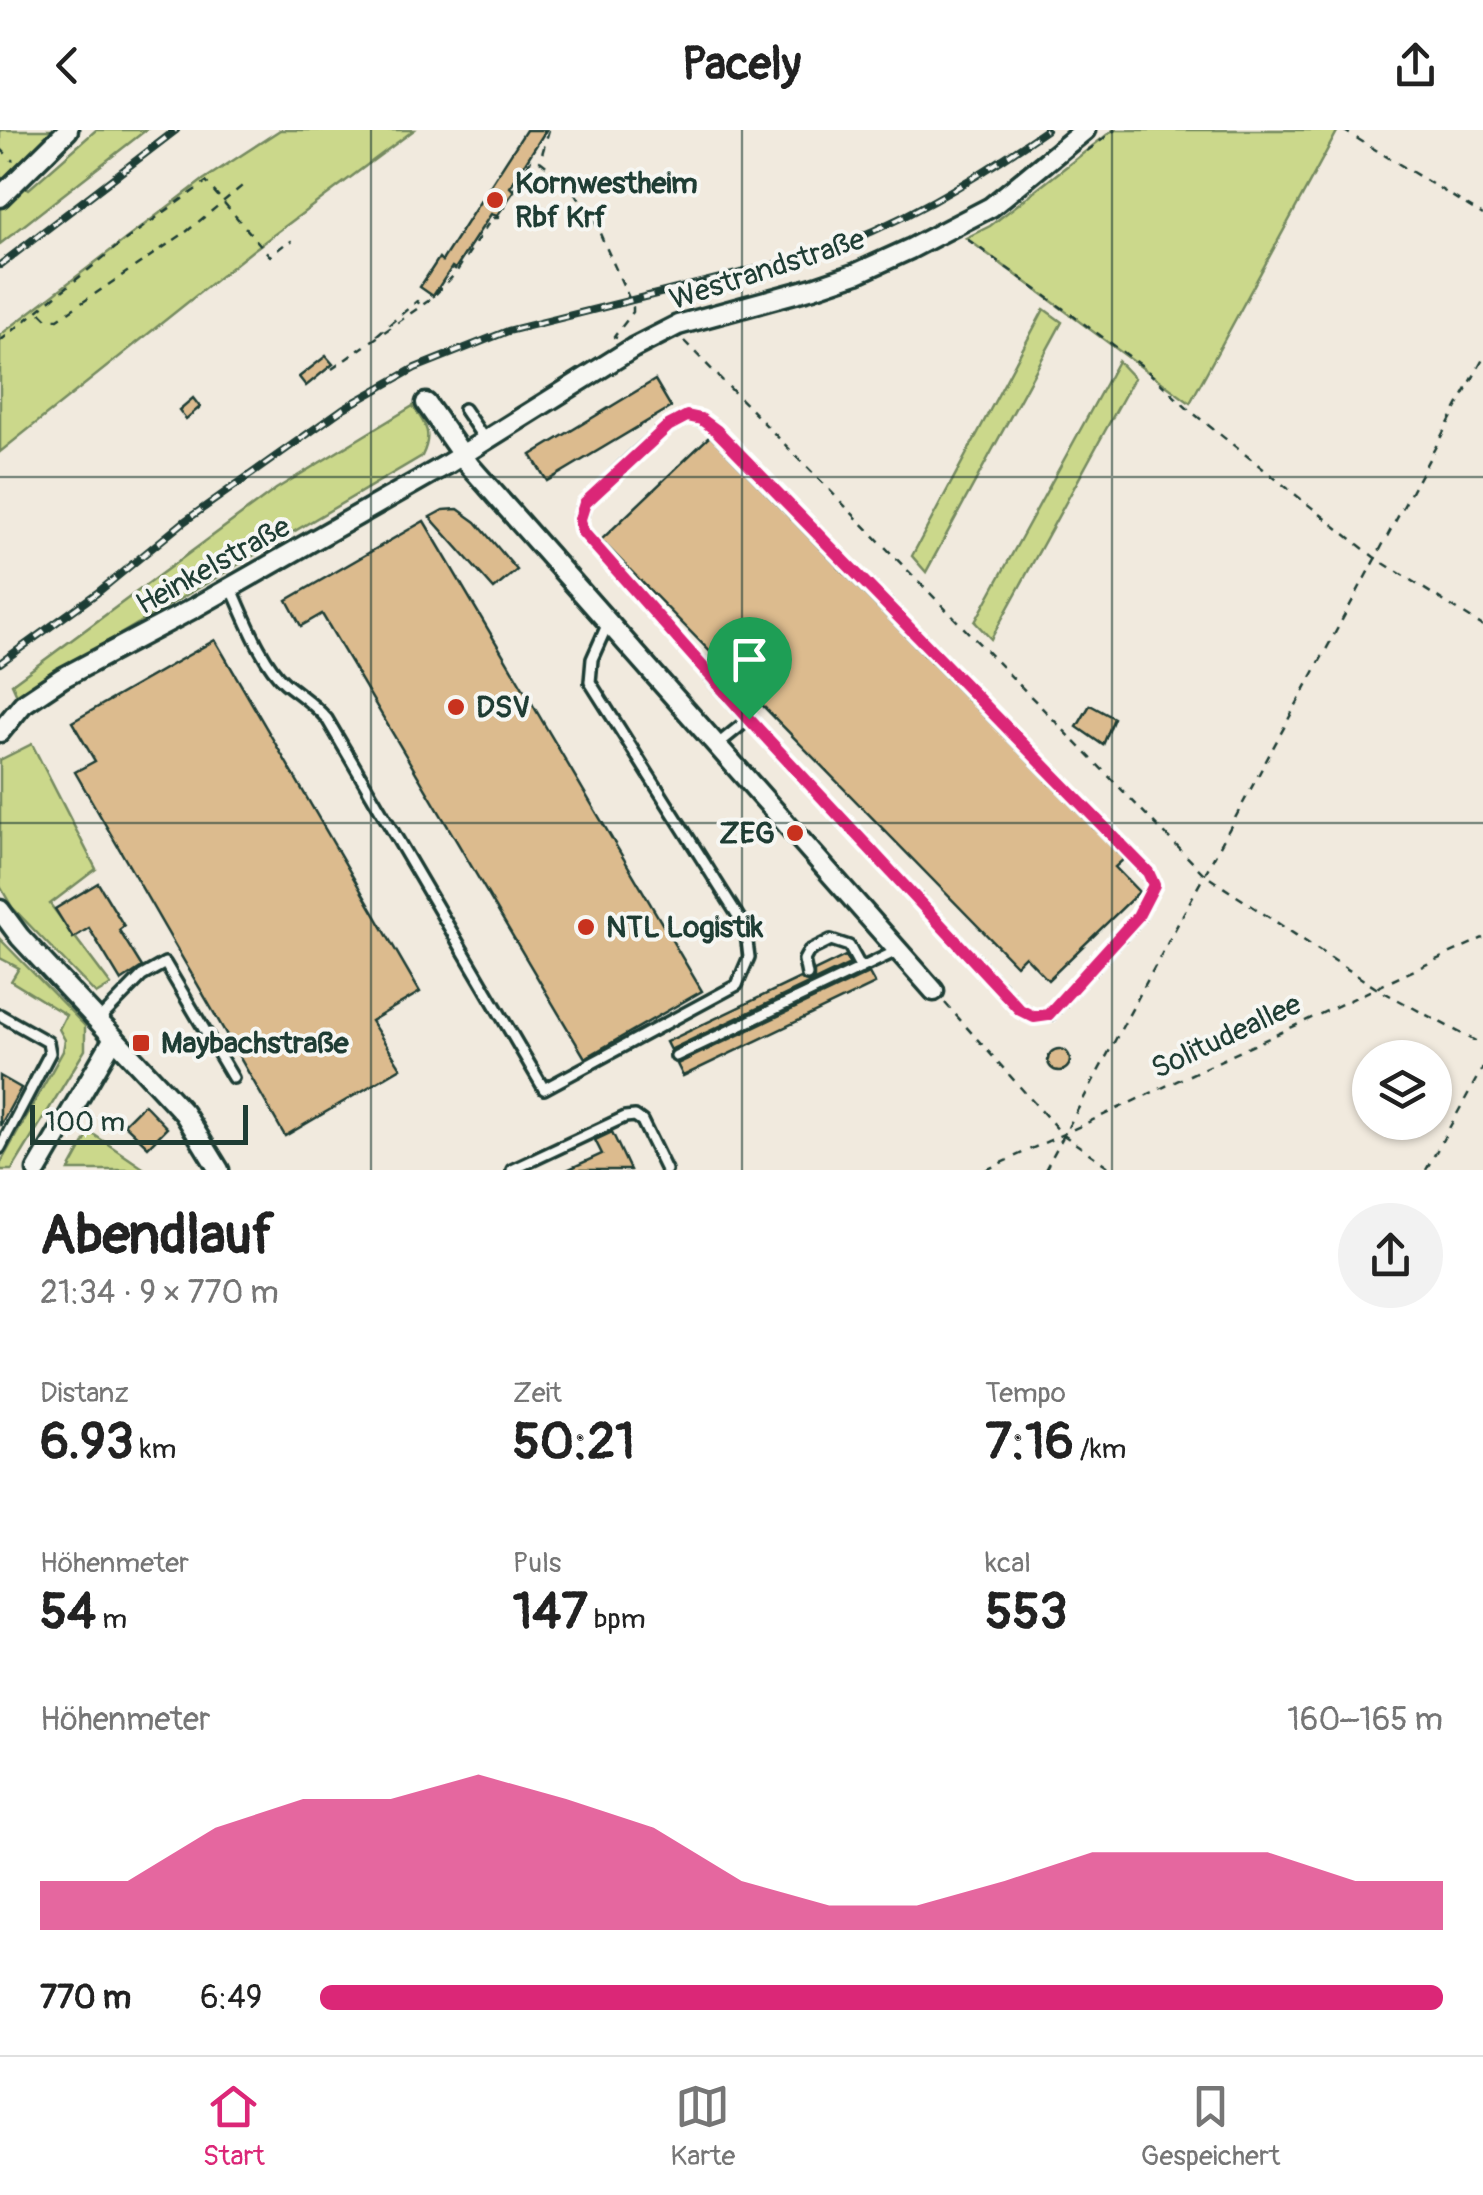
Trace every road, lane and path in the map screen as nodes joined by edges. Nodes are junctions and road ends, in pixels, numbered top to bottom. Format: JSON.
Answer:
{"nodes":[{"id":1,"x":68,"y":130,"type":"edge"},
{"id":2,"x":549,"y":130,"type":"edge"},
{"id":3,"x":1084,"y":130,"type":"edge"},
{"id":4,"x":1344,"y":130,"type":"edge"},
{"id":5,"x":540,"y":161,"type":"junction"},
{"id":6,"x":247,"y":182,"type":"dead end"},
{"id":7,"x":0,"y":197,"type":"edge"},
{"id":8,"x":1483,"y":214,"type":"edge"},
{"id":9,"x":957,"y":225,"type":"junction"},
{"id":10,"x":292,"y":242,"type":"dead end"},
{"id":11,"x":421,"y":306,"type":"junction"},
{"id":12,"x":39,"y":311,"type":"junction"},
{"id":13,"x":374,"y":338,"type":"dead end"},
{"id":14,"x":683,"y":340,"type":"dead end"},
{"id":15,"x":0,"y":341,"type":"edge"},
{"id":16,"x":624,"y":353,"type":"junction"},
{"id":17,"x":1483,"y":359,"type":"edge"},
{"id":18,"x":332,"y":369,"type":"dead end"},
{"id":19,"x":426,"y":404,"type":"dead end"},
{"id":20,"x":464,"y":409,"type":"dead end"},
{"id":21,"x":486,"y":440,"type":"junction"},
{"id":22,"x":462,"y":456,"type":"junction"},
{"id":23,"x":1374,"y":557,"type":"junction"},
{"id":24,"x":231,"y":587,"type":"junction"},
{"id":25,"x":608,"y":622,"type":"junction"},
{"id":26,"x":1483,"y":626,"type":"edge"},
{"id":27,"x":749,"y":719,"type":"junction"},
{"id":28,"x":0,"y":732,"type":"edge"},
{"id":29,"x":717,"y":746,"type":"junction"},
{"id":30,"x":1205,"y":875,"type":"junction"},
{"id":31,"x":2,"y":918,"type":"edge"},
{"id":32,"x":1483,"y":938,"type":"edge"},
{"id":33,"x":899,"y":950,"type":"junction"},
{"id":34,"x":860,"y":968,"type":"junction"},
{"id":35,"x":807,"y":975,"type":"dead end"},
{"id":36,"x":1376,"y":988,"type":"junction"},
{"id":37,"x":934,"y":990,"type":"joint"},
{"id":38,"x":0,"y":1015,"type":"edge"},
{"id":39,"x":98,"y":1021,"type":"junction"},
{"id":40,"x":114,"y":1038,"type":"junction"},
{"id":41,"x":1483,"y":1046,"type":"edge"},
{"id":42,"x":676,"y":1056,"type":"dead end"},
{"id":43,"x":1483,"y":1067,"type":"edge"},
{"id":44,"x":233,"y":1078,"type":"dead end"},
{"id":45,"x":1062,"y":1134,"type":"junction"},
{"id":46,"x":0,"y":1148,"type":"edge"},
{"id":47,"x":37,"y":1170,"type":"edge"},
{"id":48,"x":219,"y":1170,"type":"edge"},
{"id":49,"x":512,"y":1170,"type":"edge"},
{"id":50,"x":666,"y":1170,"type":"edge"},
{"id":51,"x":986,"y":1170,"type":"edge"},
{"id":52,"x":1045,"y":1170,"type":"edge"},
{"id":53,"x":1113,"y":1170,"type":"edge"},
{"id":54,"x":1426,"y":1170,"type":"edge"}],
"edges":[{"from":1,"to":7,"type":"street"},
{"from":2,"to":5,"type":"path"},
{"from":3,"to":9,"type":"street","name":"Westrandstraße"},
{"from":4,"to":8,"type":"path"},
{"from":5,"to":11,"type":"path"},
{"from":5,"to":16,"type":"path"},
{"from":6,"to":12,"type":"path","bridge":true},
{"from":9,"to":16,"type":"street","name":"Westrandstraße"},
{"from":9,"to":23,"type":"path"},
{"from":10,"to":12,"type":"path"},
{"from":11,"to":13,"type":"path"},
{"from":11,"to":18,"type":"path"},
{"from":12,"to":15,"type":"path"},
{"from":14,"to":30,"type":"path"},
{"from":16,"to":21,"type":"street","name":"Westrandstraße"},
{"from":17,"to":23,"type":"path"},
{"from":19,"to":22,"type":"street"},
{"from":20,"to":21,"type":"lane"},
{"from":21,"to":22,"type":"street","name":"Westrandstraße"},
{"from":22,"to":24,"type":"street","name":"Heinkelstraße"},
{"from":22,"to":25,"type":"street"},
{"from":23,"to":26,"type":"path"},
{"from":23,"to":30,"type":"path"},
{"from":24,"to":25,"type":"lane"},
{"from":24,"to":28,"type":"street","name":"Heinkelstraße"},
{"from":25,"to":29,"type":"street"},
{"from":27,"to":27,"type":"lane"},
{"from":27,"to":29,"type":"lane"},
{"from":29,"to":33,"type":"street"},
{"from":30,"to":36,"type":"path"},
{"from":30,"to":45,"type":"path"},
{"from":31,"to":39,"type":"street"},
{"from":32,"to":36,"type":"path","name":"Solitudeallee"},
{"from":33,"to":34,"type":"lane"},
{"from":33,"to":37,"type":"street"},
{"from":34,"to":35,"type":"lane"},
{"from":34,"to":42,"type":"lane"},
{"from":36,"to":41,"type":"path"},
{"from":36,"to":45,"type":"path","name":"Solitudeallee"},
{"from":37,"to":45,"type":"path"},
{"from":38,"to":46,"type":"lane"},
{"from":39,"to":40,"type":"street"},
{"from":39,"to":44,"type":"lane"},
{"from":40,"to":47,"type":"street"},
{"from":40,"to":48,"type":"street"},
{"from":43,"to":54,"type":"path"},
{"from":45,"to":51,"type":"path","name":"Solitudeallee"},
{"from":45,"to":52,"type":"path"},
{"from":45,"to":53,"type":"path"},
{"from":49,"to":50,"type":"lane"}]}
